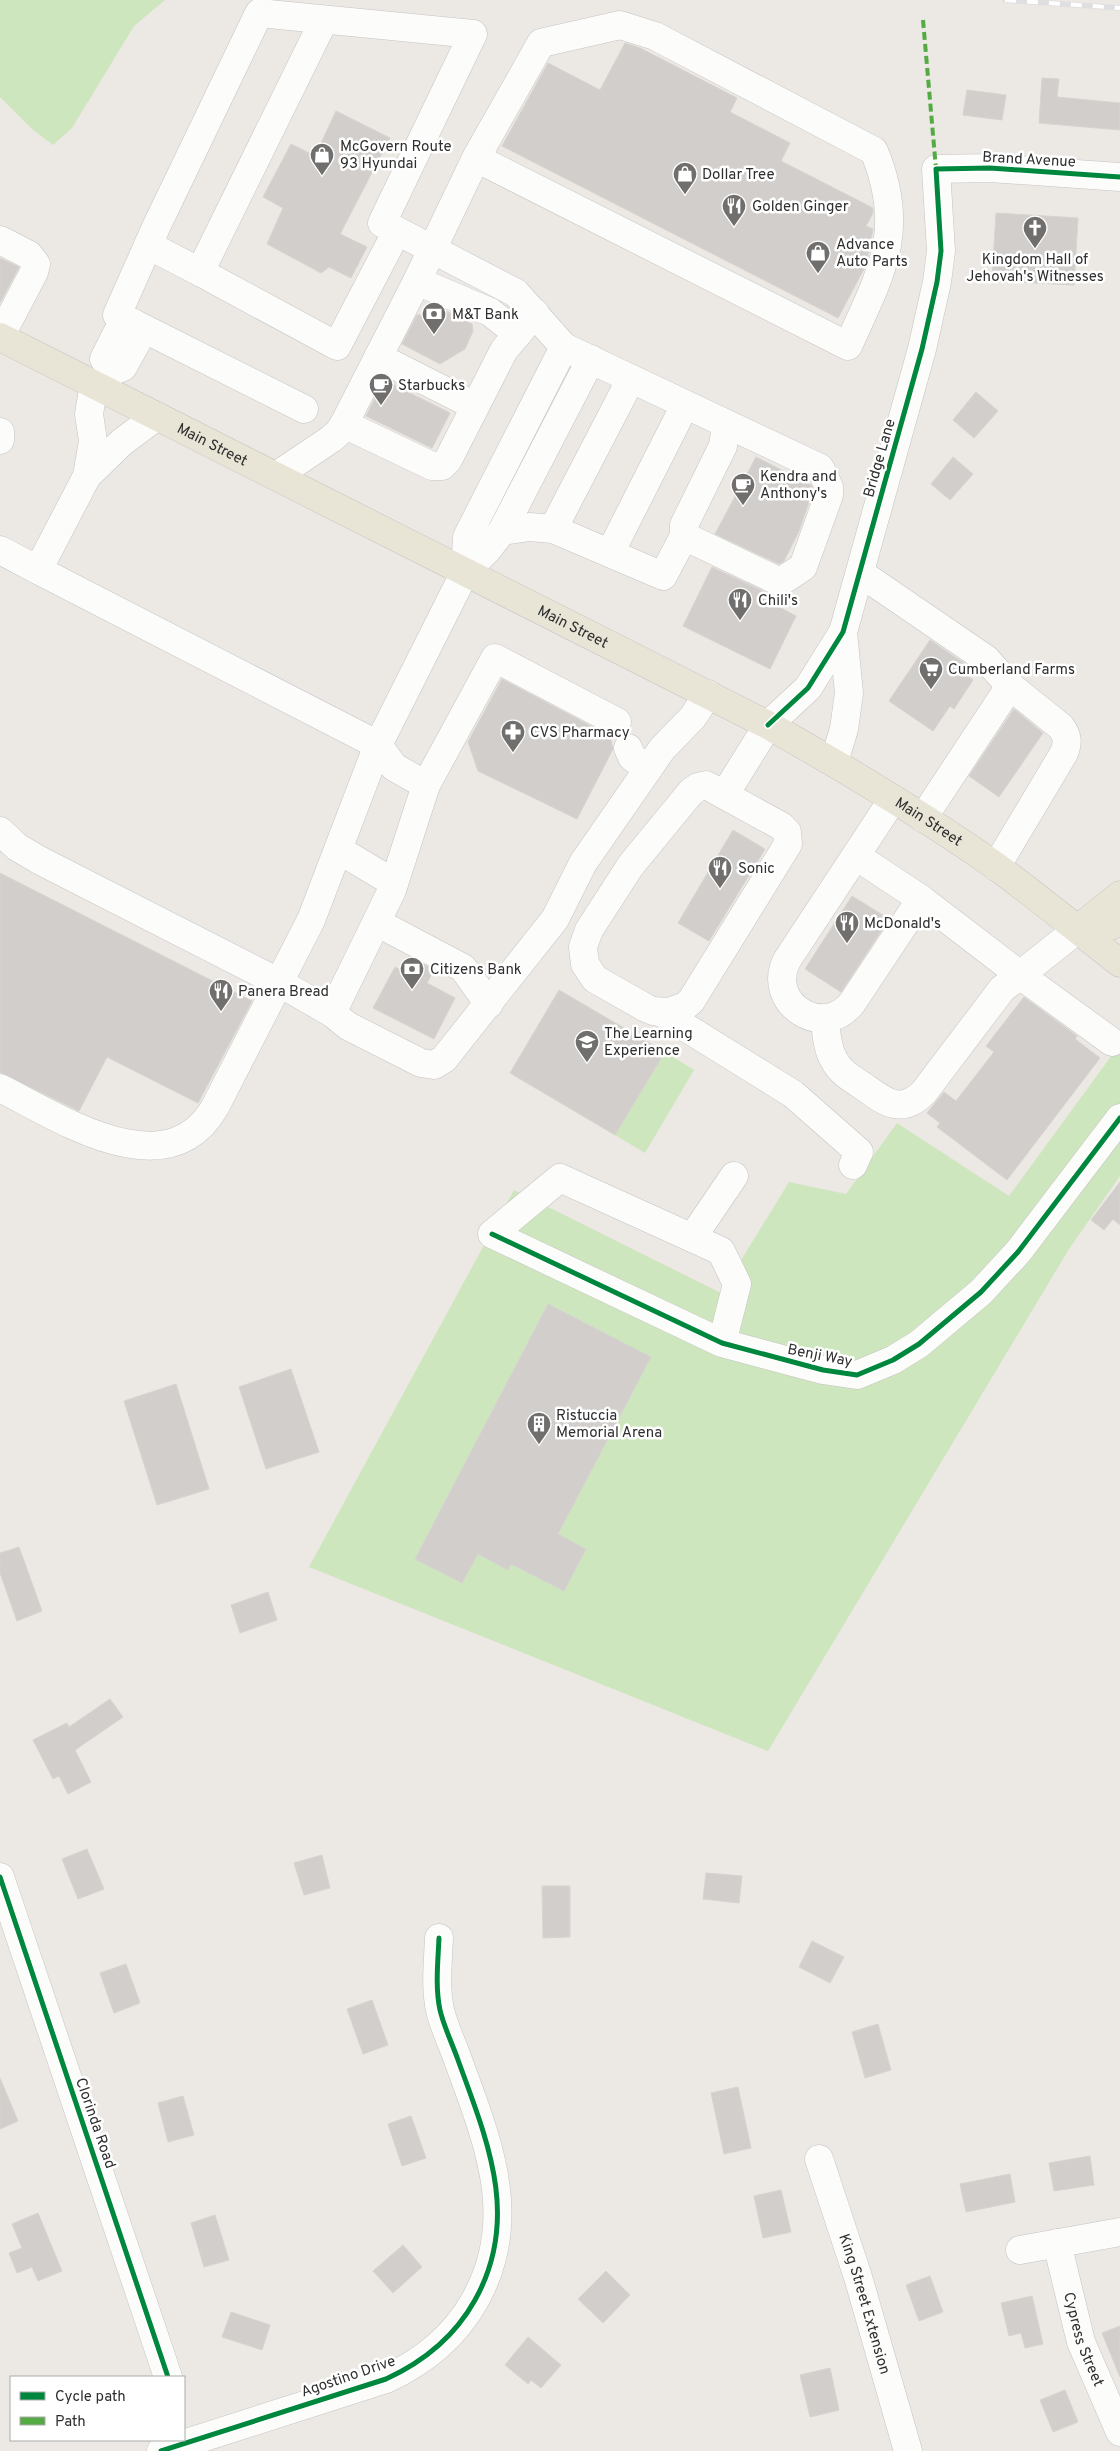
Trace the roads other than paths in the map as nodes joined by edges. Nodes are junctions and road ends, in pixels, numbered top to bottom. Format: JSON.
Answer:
{"nodes":[{"id":1,"x":324,"y":20,"type":"junction"},
{"id":2,"x":476,"y":158,"type":"junction"},
{"id":3,"x":936,"y":169,"type":"joint"},
{"id":4,"x":1120,"y":177,"type":"edge"},
{"id":5,"x":397,"y":231,"type":"junction"},
{"id":6,"x":0,"y":240,"type":"edge"},
{"id":7,"x":148,"y":245,"type":"junction"},
{"id":8,"x":432,"y":249,"type":"junction"},
{"id":9,"x":200,"y":272,"type":"junction"},
{"id":10,"x":417,"y":281,"type":"junction"},
{"id":11,"x":535,"y":313,"type":"junction"},
{"id":12,"x":134,"y":323,"type":"junction"},
{"id":13,"x":518,"y":334,"type":"junction"},
{"id":14,"x":0,"y":337,"type":"edge"},
{"id":15,"x":564,"y":347,"type":"junction"},
{"id":16,"x":378,"y":357,"type":"junction"},
{"id":17,"x":591,"y":360,"type":"junction"},
{"id":18,"x":631,"y":379,"type":"junction"},
{"id":19,"x":103,"y":381,"type":"junction"},
{"id":20,"x":685,"y":405,"type":"junction"},
{"id":21,"x":475,"y":406,"type":"junction"},
{"id":22,"x":304,"y":408,"type":"dead end"},
{"id":23,"x":157,"y":416,"type":"junction"},
{"id":24,"x":344,"y":424,"type":"junction"},
{"id":25,"x":726,"y":425,"type":"junction"},
{"id":26,"x":0,"y":432,"type":"edge"},
{"id":27,"x":0,"y":440,"type":"edge"},
{"id":28,"x":87,"y":476,"type":"junction"},
{"id":29,"x":276,"y":476,"type":"junction"},
{"id":30,"x":553,"y":529,"type":"junction"},
{"id":31,"x":502,"y":531,"type":"junction"},
{"id":32,"x":684,"y":536,"type":"junction"},
{"id":33,"x":0,"y":550,"type":"edge"},
{"id":34,"x":610,"y":553,"type":"junction"},
{"id":35,"x":38,"y":570,"type":"junction"},
{"id":36,"x":465,"y":572,"type":"junction"},
{"id":37,"x":860,"y":573,"type":"junction"},
{"id":38,"x":843,"y":632,"type":"junction"},
{"id":39,"x":1010,"y":686,"type":"junction"},
{"id":40,"x":708,"y":694,"type":"junction"},
{"id":41,"x":617,"y":722,"type":"dead end"},
{"id":42,"x":768,"y":725,"type":"junction"},
{"id":43,"x":378,"y":744,"type":"junction"},
{"id":44,"x":628,"y":748,"type":"dead end"},
{"id":45,"x":834,"y":762,"type":"junction"},
{"id":46,"x":648,"y":769,"type":"junction"},
{"id":47,"x":426,"y":785,"type":"junction"},
{"id":48,"x":725,"y":794,"type":"junction"},
{"id":49,"x":894,"y":799,"type":"junction"},
{"id":50,"x":922,"y":818,"type":"junction"},
{"id":51,"x":0,"y":831,"type":"edge"},
{"id":52,"x":338,"y":850,"type":"junction"},
{"id":53,"x":856,"y":856,"type":"junction"},
{"id":54,"x":996,"y":867,"type":"junction"},
{"id":55,"x":394,"y":883,"type":"junction"},
{"id":56,"x":1120,"y":895,"type":"edge"},
{"id":57,"x":921,"y":899,"type":"junction"},
{"id":58,"x":1120,"y":922,"type":"edge"},
{"id":59,"x":378,"y":923,"type":"junction"},
{"id":60,"x":1078,"y":929,"type":"junction"},
{"id":61,"x":1120,"y":963,"type":"edge"},
{"id":62,"x":1020,"y":975,"type":"junction"},
{"id":63,"x":280,"y":983,"type":"junction"},
{"id":64,"x":489,"y":1004,"type":"junction"},
{"id":65,"x":661,"y":1012,"type":"junction"},
{"id":66,"x":332,"y":1013,"type":"junction"},
{"id":67,"x":825,"y":1019,"type":"junction"},
{"id":68,"x":1112,"y":1042,"type":"dead end"},
{"id":69,"x":0,"y":1088,"type":"edge"},
{"id":70,"x":1120,"y":1118,"type":"edge"},
{"id":71,"x":853,"y":1165,"type":"dead end"},
{"id":72,"x":734,"y":1176,"type":"dead end"},
{"id":73,"x":692,"y":1238,"type":"junction"},
{"id":74,"x":722,"y":1343,"type":"junction"},
{"id":75,"x":0,"y":1877,"type":"edge"},
{"id":76,"x":439,"y":1938,"type":"dead end"},
{"id":77,"x":819,"y":2159,"type":"dead end"},
{"id":78,"x":1120,"y":2232,"type":"edge"},
{"id":79,"x":1057,"y":2243,"type":"junction"},
{"id":80,"x":1020,"y":2250,"type":"dead end"},
{"id":81,"x":168,"y":2376,"type":"edge"},
{"id":82,"x":1120,"y":2432,"type":"edge"},
{"id":83,"x":187,"y":2433,"type":"edge"},
{"id":84,"x":175,"y":2441,"type":"edge"},
{"id":85,"x":161,"y":2451,"type":"edge"},
{"id":86,"x":908,"y":2451,"type":"edge"}],
"edges":[{"from":1,"to":5,"type":"street"},
{"from":1,"to":7,"type":"street"},
{"from":1,"to":9,"type":"street"},
{"from":2,"to":2,"type":"street"},
{"from":2,"to":8,"type":"street"},
{"from":3,"to":4,"type":"street","name":"Brand Avenue"},
{"from":3,"to":37,"type":"street","name":"Bridge Lane"},
{"from":5,"to":8,"type":"street"},
{"from":5,"to":9,"type":"street"},
{"from":6,"to":14,"type":"street"},
{"from":7,"to":9,"type":"street"},
{"from":7,"to":12,"type":"street"},
{"from":8,"to":10,"type":"street"},
{"from":8,"to":11,"type":"street"},
{"from":10,"to":13,"type":"street"},
{"from":10,"to":16,"type":"street"},
{"from":11,"to":13,"type":"street"},
{"from":11,"to":15,"type":"street"},
{"from":12,"to":19,"type":"street"},
{"from":12,"to":22,"type":"street"},
{"from":13,"to":21,"type":"street"},
{"from":14,"to":19,"type":"main road","name":"Main Street"},
{"from":15,"to":17,"type":"street"},
{"from":15,"to":36,"type":"street"},
{"from":16,"to":21,"type":"street"},
{"from":16,"to":24,"type":"street"},
{"from":17,"to":18,"type":"street"},
{"from":17,"to":31,"type":"street"},
{"from":18,"to":20,"type":"street"},
{"from":18,"to":30,"type":"street"},
{"from":19,"to":23,"type":"main road","name":"Main Street"},
{"from":19,"to":28,"type":"street"},
{"from":20,"to":25,"type":"street"},
{"from":20,"to":34,"type":"street"},
{"from":21,"to":24,"type":"street"},
{"from":23,"to":28,"type":"street"},
{"from":23,"to":29,"type":"main road","name":"Main Street"},
{"from":24,"to":29,"type":"street"},
{"from":25,"to":32,"type":"street"},
{"from":25,"to":32,"type":"street"},
{"from":26,"to":27,"type":"street"},
{"from":28,"to":35,"type":"street"},
{"from":29,"to":36,"type":"main road","name":"Main Street"},
{"from":30,"to":31,"type":"street"},
{"from":30,"to":34,"type":"street"},
{"from":31,"to":36,"type":"street"},
{"from":32,"to":34,"type":"street"},
{"from":33,"to":35,"type":"street"},
{"from":35,"to":43,"type":"street"},
{"from":36,"to":40,"type":"main road","name":"Main Street"},
{"from":36,"to":43,"type":"street"},
{"from":37,"to":38,"type":"street","name":"Bridge Lane"},
{"from":37,"to":39,"type":"street"},
{"from":38,"to":42,"type":"street","name":"Bridge Lane"},
{"from":38,"to":45,"type":"street","name":"Bridge Lane"},
{"from":39,"to":50,"type":"street"},
{"from":39,"to":54,"type":"street"},
{"from":40,"to":42,"type":"main road","name":"Main Street"},
{"from":40,"to":46,"type":"street"},
{"from":41,"to":47,"type":"street"},
{"from":42,"to":45,"type":"main road","name":"Main Street"},
{"from":42,"to":48,"type":"street","name":"Bridge Lane"},
{"from":43,"to":47,"type":"street"},
{"from":43,"to":52,"type":"street"},
{"from":44,"to":46,"type":"street"},
{"from":45,"to":49,"type":"main road","name":"Main Street"},
{"from":46,"to":64,"type":"street"},
{"from":47,"to":55,"type":"street"},
{"from":48,"to":65,"type":"street"},
{"from":48,"to":65,"type":"street"},
{"from":49,"to":50,"type":"main road","name":"Main Street"},
{"from":49,"to":53,"type":"street"},
{"from":50,"to":54,"type":"main road","name":"Main Street"},
{"from":51,"to":63,"type":"street"},
{"from":52,"to":55,"type":"street"},
{"from":52,"to":63,"type":"street"},
{"from":53,"to":57,"type":"street"},
{"from":53,"to":67,"type":"street"},
{"from":54,"to":60,"type":"main road","name":"Main Street"},
{"from":55,"to":59,"type":"street"},
{"from":56,"to":60,"type":"main road"},
{"from":57,"to":62,"type":"street"},
{"from":57,"to":67,"type":"street"},
{"from":58,"to":60,"type":"main road"},
{"from":59,"to":64,"type":"street"},
{"from":59,"to":66,"type":"street"},
{"from":60,"to":61,"type":"main road","name":"Main Street"},
{"from":60,"to":62,"type":"street"},
{"from":62,"to":67,"type":"street"},
{"from":62,"to":68,"type":"street"},
{"from":63,"to":66,"type":"street"},
{"from":63,"to":69,"type":"street"},
{"from":64,"to":66,"type":"street"},
{"from":65,"to":71,"type":"street"},
{"from":70,"to":74,"type":"street","name":"Benji Way"},
{"from":72,"to":73,"type":"street"},
{"from":73,"to":74,"type":"street"},
{"from":73,"to":74,"type":"street","name":"Benji Way"},
{"from":75,"to":81,"type":"street","name":"Clorinda Road"},
{"from":76,"to":83,"type":"street","name":"Agostino Drive"},
{"from":77,"to":86,"type":"street","name":"King Street Extension"},
{"from":78,"to":79,"type":"street"},
{"from":79,"to":80,"type":"street"},
{"from":79,"to":82,"type":"street","name":"Cypress Street"},
{"from":84,"to":85,"type":"street","name":"Agostino Drive"}]}
